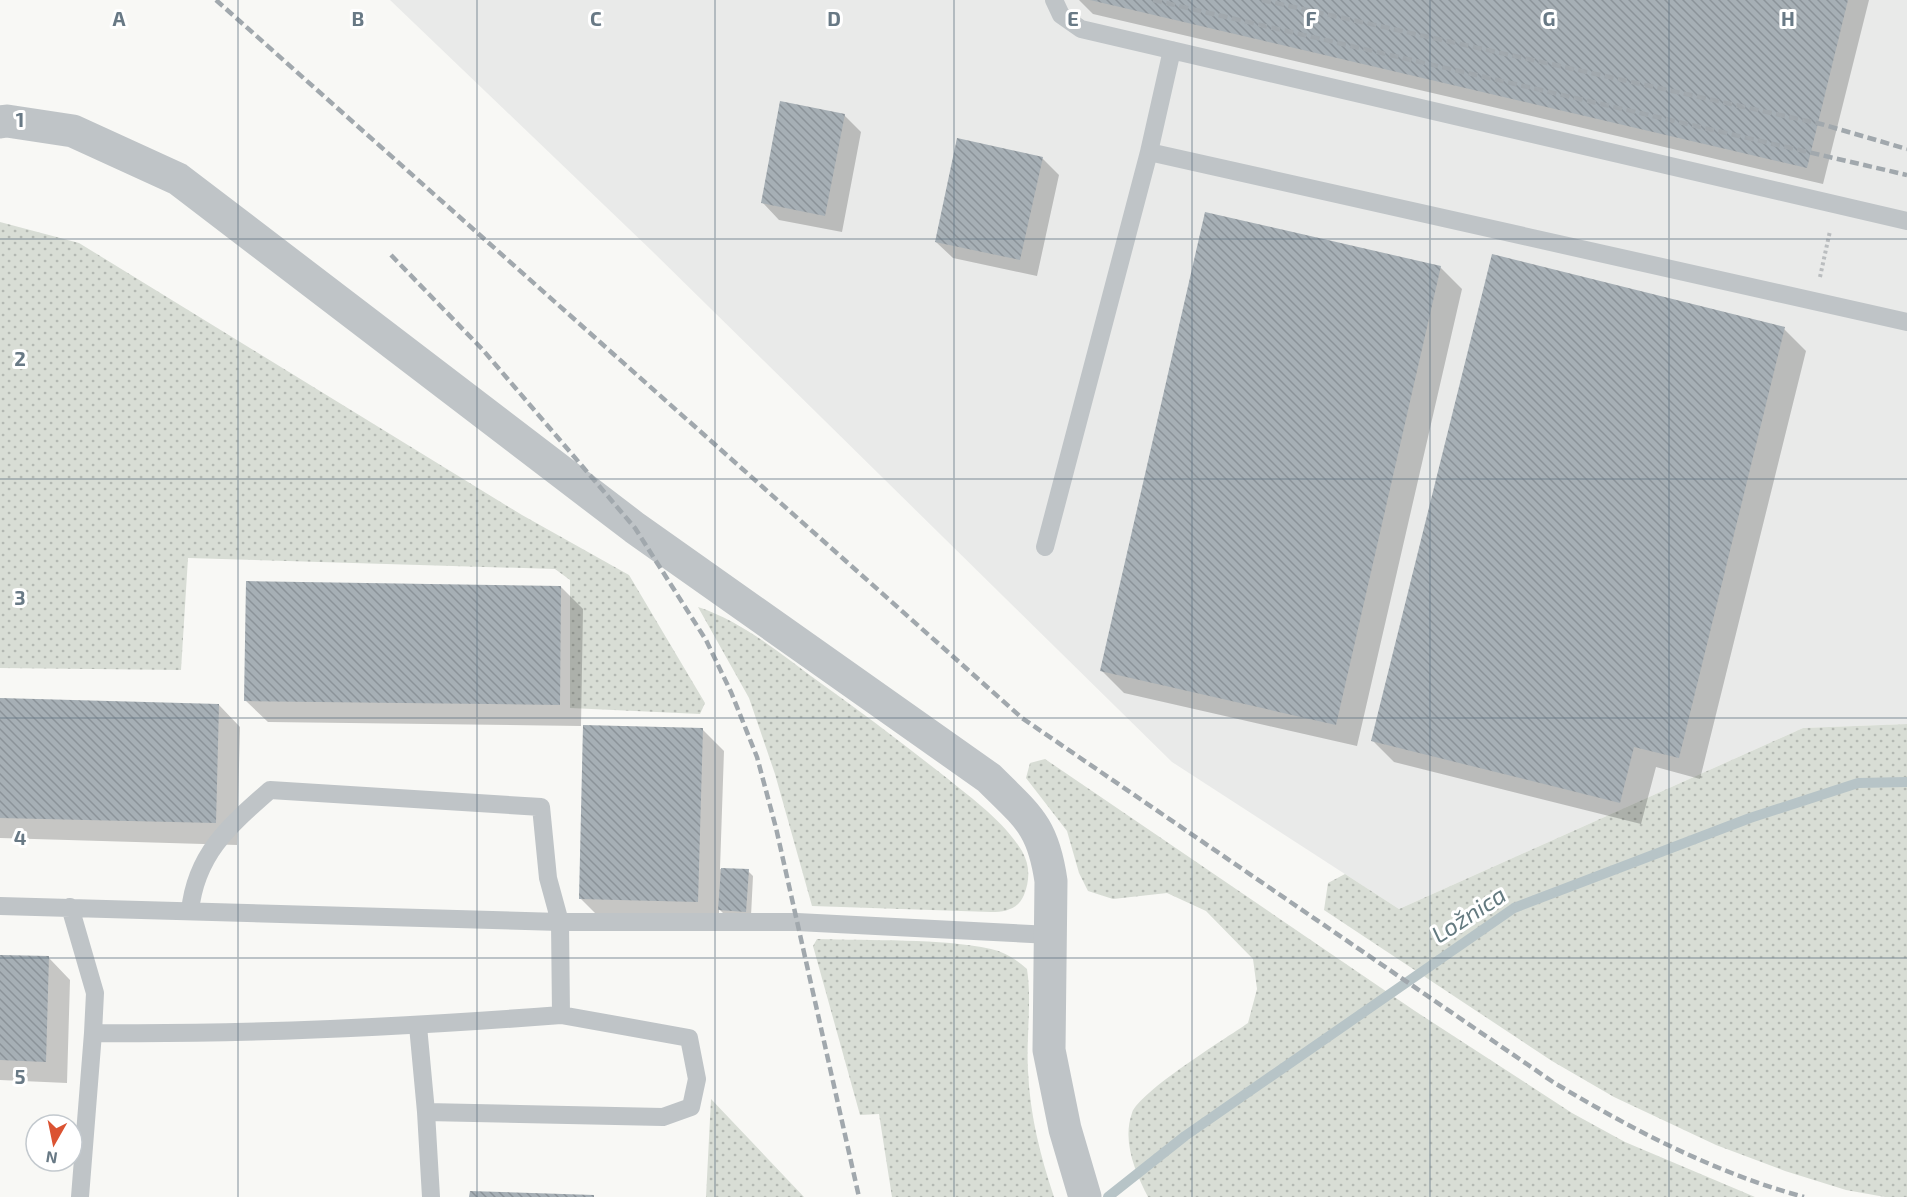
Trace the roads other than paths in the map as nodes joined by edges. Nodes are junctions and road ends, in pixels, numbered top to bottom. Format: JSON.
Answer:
{"nodes":[{"id":1,"x":1054,"y":0,"type":"edge"},
{"id":2,"x":1172,"y":50,"type":"junction"},
{"id":3,"x":0,"y":122,"type":"edge"},
{"id":4,"x":1149,"y":152,"type":"junction"},
{"id":5,"x":1907,"y":221,"type":"edge"},
{"id":6,"x":1907,"y":322,"type":"edge"},
{"id":7,"x":1045,"y":547,"type":"dead end"},
{"id":8,"x":0,"y":906,"type":"edge"},
{"id":9,"x":70,"y":907,"type":"junction"},
{"id":10,"x":190,"y":911,"type":"junction"},
{"id":11,"x":560,"y":922,"type":"junction"},
{"id":12,"x":1051,"y":935,"type":"junction"},
{"id":13,"x":561,"y":1016,"type":"junction"},
{"id":14,"x":418,"y":1026,"type":"junction"},
{"id":15,"x":93,"y":1033,"type":"junction"},
{"id":16,"x":426,"y":1112,"type":"junction"},
{"id":17,"x":80,"y":1197,"type":"edge"},
{"id":18,"x":431,"y":1197,"type":"edge"},
{"id":19,"x":1085,"y":1197,"type":"edge"}],
"edges":[{"from":1,"to":2,"type":"lane"},
{"from":2,"to":4,"type":"lane"},
{"from":2,"to":5,"type":"lane"},
{"from":3,"to":12,"type":"street"},
{"from":4,"to":6,"type":"lane"},
{"from":4,"to":7,"type":"lane"},
{"from":8,"to":9,"type":"lane"},
{"from":9,"to":10,"type":"lane"},
{"from":9,"to":15,"type":"lane"},
{"from":10,"to":11,"type":"lane"},
{"from":10,"to":11,"type":"lane"},
{"from":11,"to":12,"type":"lane"},
{"from":11,"to":13,"type":"lane"},
{"from":12,"to":19,"type":"street"},
{"from":13,"to":14,"type":"lane"},
{"from":13,"to":16,"type":"lane"},
{"from":14,"to":15,"type":"lane"},
{"from":14,"to":16,"type":"lane"},
{"from":15,"to":17,"type":"lane"},
{"from":16,"to":18,"type":"lane"}]}
